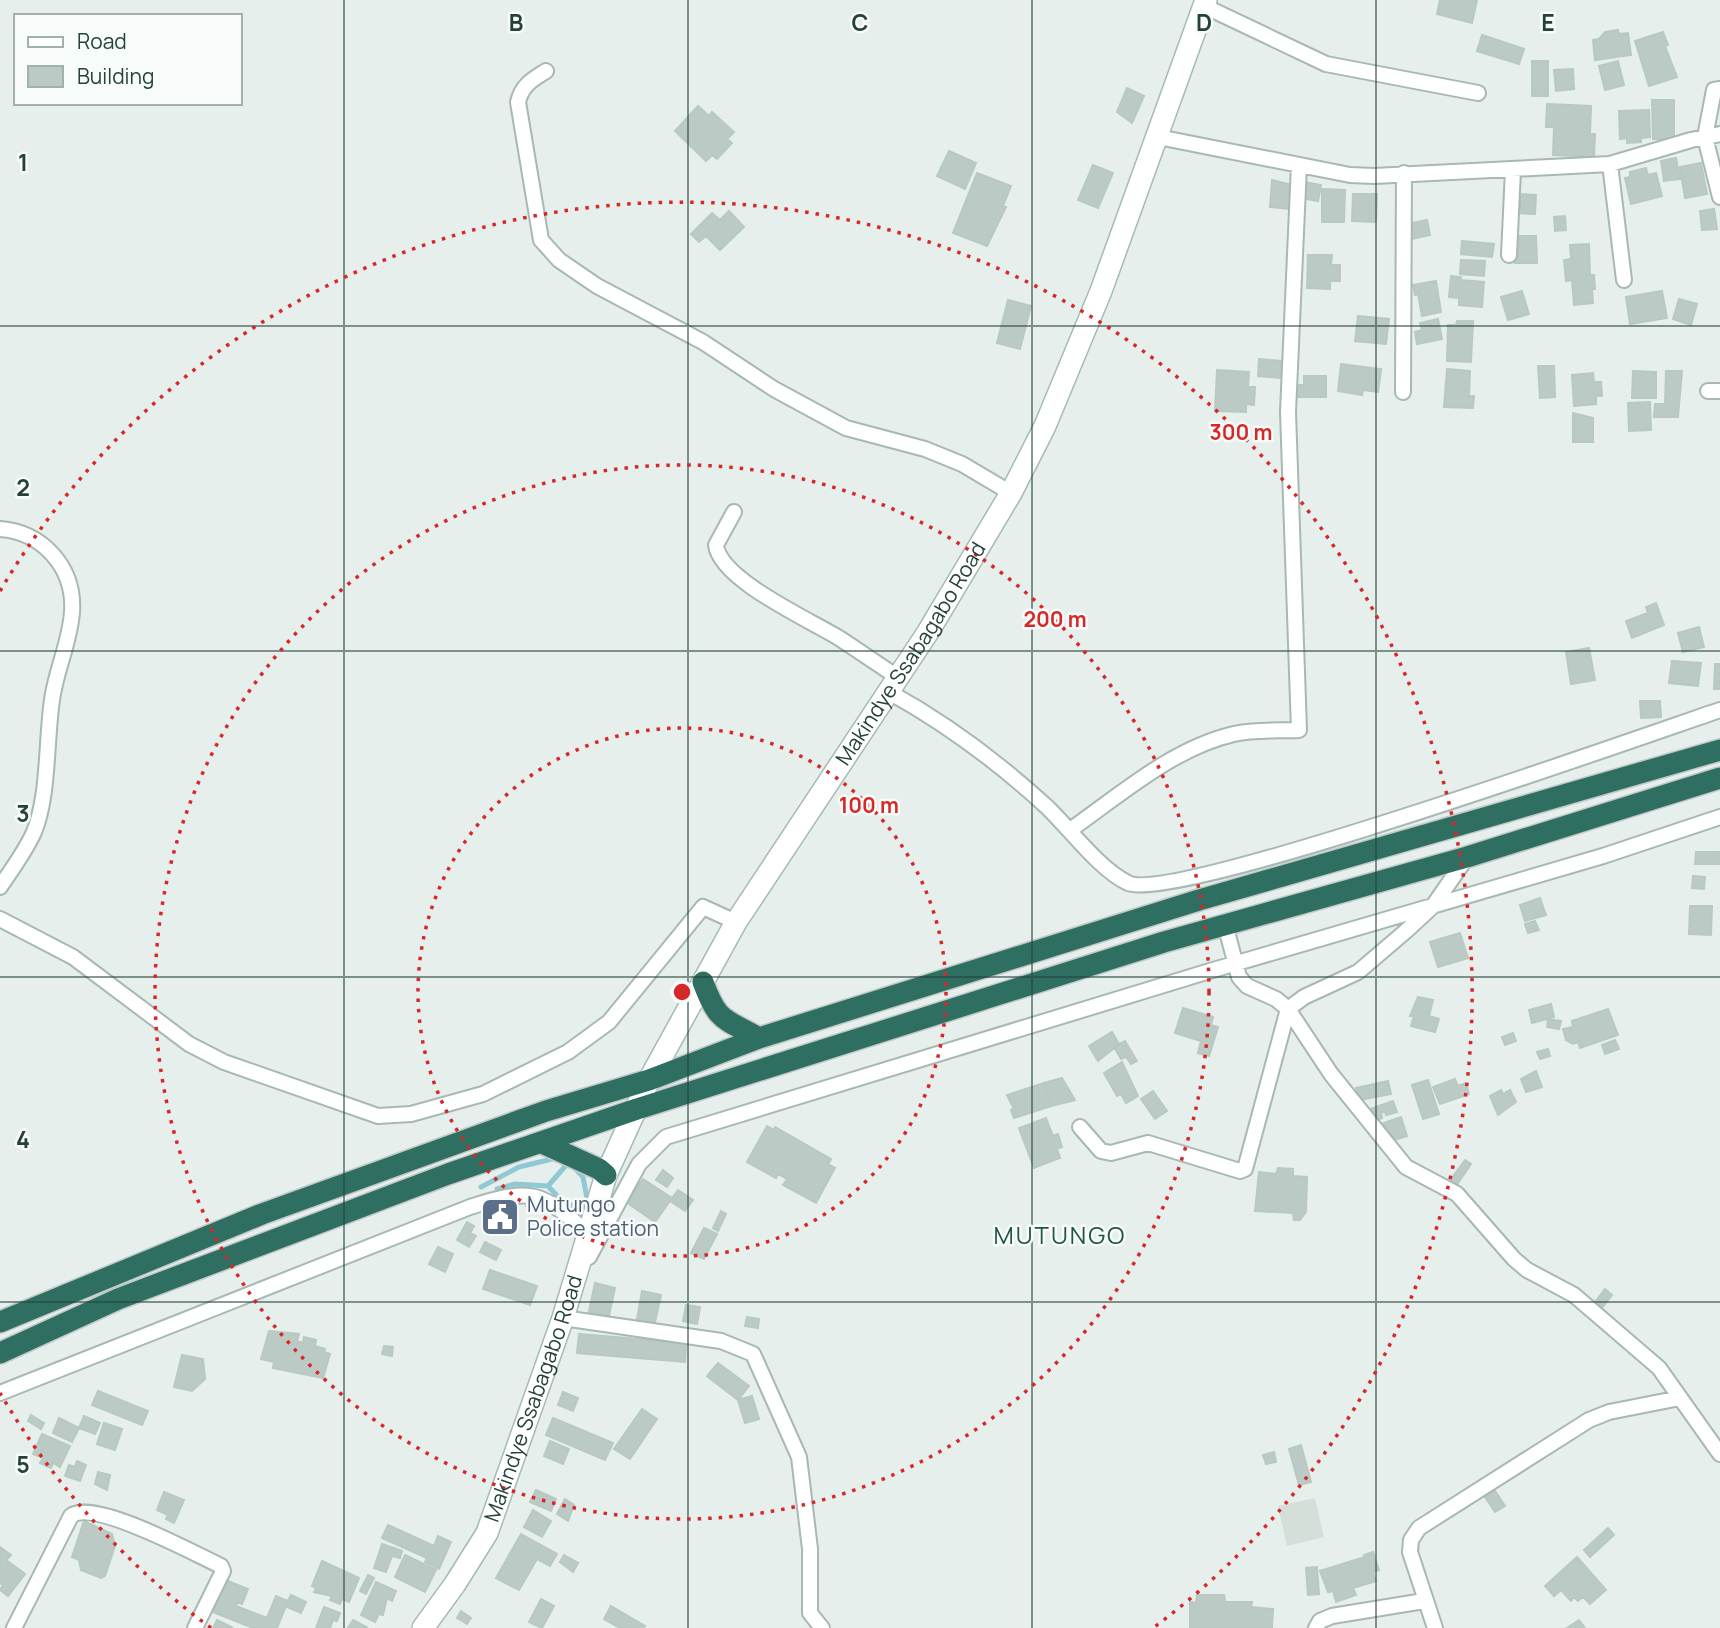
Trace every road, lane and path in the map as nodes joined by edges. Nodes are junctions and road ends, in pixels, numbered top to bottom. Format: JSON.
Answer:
{"nodes":[{"id":1,"x":1205,"y":3,"type":"edge"},
{"id":2,"x":546,"y":71,"type":"dead end"},
{"id":3,"x":1720,"y":89,"type":"edge"},
{"id":4,"x":1478,"y":93,"type":"dead end"},
{"id":5,"x":1720,"y":134,"type":"edge"},
{"id":6,"x":1158,"y":136,"type":"junction"},
{"id":7,"x":1705,"y":137,"type":"junction"},
{"id":8,"x":1610,"y":164,"type":"junction"},
{"id":9,"x":1299,"y":165,"type":"junction"},
{"id":10,"x":1513,"y":170,"type":"junction"},
{"id":11,"x":1404,"y":173,"type":"junction"},
{"id":12,"x":1720,"y":197,"type":"edge"},
{"id":13,"x":1509,"y":255,"type":"dead end"},
{"id":14,"x":1625,"y":280,"type":"dead end"},
{"id":15,"x":1402,"y":392,"type":"dead end"},
{"id":16,"x":1011,"y":493,"type":"junction"},
{"id":17,"x":734,"y":512,"type":"dead end"},
{"id":18,"x":0,"y":529,"type":"edge"},
{"id":19,"x":894,"y":685,"type":"junction"},
{"id":20,"x":1720,"y":710,"type":"edge"},
{"id":21,"x":1720,"y":750,"type":"edge"},
{"id":22,"x":1720,"y":778,"type":"edge"},
{"id":23,"x":1720,"y":817,"type":"edge"},
{"id":24,"x":1070,"y":830,"type":"junction"},
{"id":25,"x":1467,"y":857,"type":"junction"},
{"id":26,"x":0,"y":887,"type":"edge"},
{"id":27,"x":1433,"y":906,"type":"junction"},
{"id":28,"x":0,"y":919,"type":"edge"},
{"id":29,"x":736,"y":922,"type":"junction"},
{"id":30,"x":1225,"y":924,"type":"junction"},
{"id":31,"x":1234,"y":965,"type":"junction"},
{"id":32,"x":703,"y":982,"type":"junction"},
{"id":33,"x":1288,"y":1009,"type":"junction"},
{"id":34,"x":759,"y":1038,"type":"junction"},
{"id":35,"x":649,"y":1080,"type":"junction"},
{"id":36,"x":637,"y":1109,"type":"junction"},
{"id":37,"x":1080,"y":1127,"type":"dead end"},
{"id":38,"x":542,"y":1143,"type":"junction"},
{"id":39,"x":606,"y":1175,"type":"junction"},
{"id":40,"x":589,"y":1234,"type":"junction"},
{"id":41,"x":571,"y":1292,"type":"junction"},
{"id":42,"x":563,"y":1318,"type":"junction"},
{"id":43,"x":0,"y":1322,"type":"edge"},
{"id":44,"x":0,"y":1353,"type":"edge"},
{"id":45,"x":0,"y":1394,"type":"edge"},
{"id":46,"x":1680,"y":1398,"type":"junction"},
{"id":47,"x":1720,"y":1454,"type":"edge"},
{"id":48,"x":1424,"y":1601,"type":"junction"},
{"id":49,"x":15,"y":1628,"type":"edge"},
{"id":50,"x":195,"y":1628,"type":"edge"},
{"id":51,"x":422,"y":1628,"type":"edge"},
{"id":52,"x":822,"y":1628,"type":"edge"},
{"id":53,"x":1316,"y":1628,"type":"edge"},
{"id":54,"x":1435,"y":1628,"type":"edge"}],
"edges":[{"from":1,"to":4,"type":"street"},
{"from":1,"to":6,"type":"street","name":"Makindye Ssabagabo Road"},
{"from":2,"to":16,"type":"street"},
{"from":3,"to":7,"type":"street"},
{"from":5,"to":7,"type":"street"},
{"from":6,"to":9,"type":"street"},
{"from":6,"to":16,"type":"street","name":"Makindye Ssabagabo Road"},
{"from":7,"to":8,"type":"street"},
{"from":7,"to":12,"type":"street"},
{"from":8,"to":10,"type":"street"},
{"from":8,"to":14,"type":"street"},
{"from":9,"to":11,"type":"street"},
{"from":9,"to":24,"type":"street"},
{"from":10,"to":11,"type":"street"},
{"from":10,"to":13,"type":"street"},
{"from":11,"to":15,"type":"street"},
{"from":16,"to":19,"type":"street","name":"Makindye Ssabagabo Road"},
{"from":17,"to":19,"type":"street"},
{"from":18,"to":26,"type":"street"},
{"from":19,"to":24,"type":"street"},
{"from":19,"to":29,"type":"street","name":"Makindye Ssabagabo Road"},
{"from":20,"to":24,"type":"street"},
{"from":21,"to":34,"type":"highway"},
{"from":22,"to":25,"type":"highway"},
{"from":23,"to":27,"type":"street"},
{"from":25,"to":27,"type":"street"},
{"from":25,"to":30,"type":"highway"},
{"from":27,"to":31,"type":"street"},
{"from":27,"to":33,"type":"street"},
{"from":28,"to":29,"type":"street"},
{"from":29,"to":32,"type":"street","name":"Makindye Ssabagabo Road"},
{"from":30,"to":31,"type":"street"},
{"from":30,"to":36,"type":"highway"},
{"from":31,"to":33,"type":"street"},
{"from":31,"to":41,"type":"street"},
{"from":32,"to":34,"type":"highway"},
{"from":32,"to":35,"type":"street","name":"Makindye Ssabagabo Road"},
{"from":33,"to":37,"type":"street"},
{"from":33,"to":46,"type":"street"},
{"from":34,"to":35,"type":"highway"},
{"from":35,"to":36,"type":"street","name":"Makindye Ssabagabo Road"},
{"from":35,"to":43,"type":"highway"},
{"from":36,"to":38,"type":"highway"},
{"from":36,"to":39,"type":"street","name":"Makindye Ssabagabo Road"},
{"from":38,"to":39,"type":"highway"},
{"from":38,"to":44,"type":"highway"},
{"from":39,"to":40,"type":"street","name":"Makindye Ssabagabo Road"},
{"from":40,"to":41,"type":"street","name":"Makindye Ssabagabo Road"},
{"from":40,"to":45,"type":"street"},
{"from":41,"to":42,"type":"street","name":"Makindye Ssabagabo Road"},
{"from":42,"to":51,"type":"street","name":"Makindye Ssabagabo Road"},
{"from":42,"to":52,"type":"street"},
{"from":46,"to":47,"type":"street"},
{"from":46,"to":48,"type":"street"},
{"from":48,"to":53,"type":"street"},
{"from":48,"to":54,"type":"street"},
{"from":49,"to":50,"type":"street"}]}
